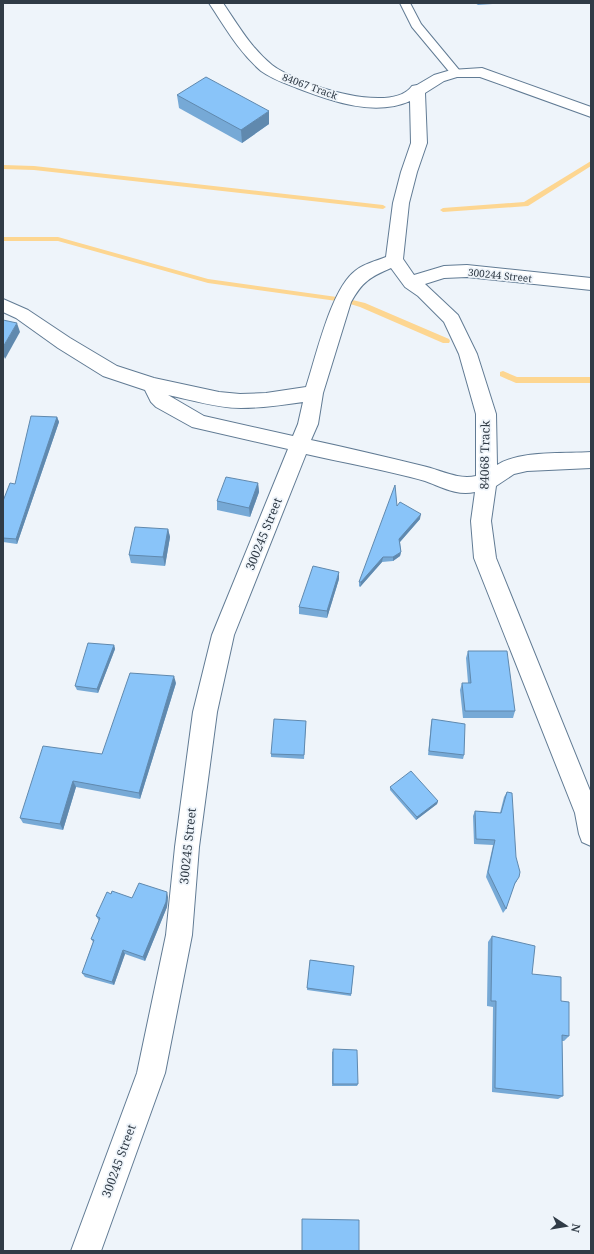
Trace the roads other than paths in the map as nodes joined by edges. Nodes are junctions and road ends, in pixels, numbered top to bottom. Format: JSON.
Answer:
{"nodes":[{"id":1,"x":216,"y":3,"type":"edge"},
{"id":2,"x":405,"y":3,"type":"edge"},
{"id":3,"x":456,"y":73,"type":"junction"},
{"id":4,"x":417,"y":89,"type":"junction"},
{"id":5,"x":591,"y":112,"type":"edge"},
{"id":6,"x":394,"y":260,"type":"junction"},
{"id":7,"x":411,"y":283,"type":"junction"},
{"id":8,"x":591,"y":284,"type":"edge"},
{"id":9,"x":3,"y":306,"type":"edge"},
{"id":10,"x":152,"y":385,"type":"junction"},
{"id":11,"x":314,"y":393,"type":"junction"},
{"id":12,"x":303,"y":434,"type":"junction"},
{"id":13,"x":591,"y":460,"type":"edge"},
{"id":14,"x":486,"y":482,"type":"junction"},
{"id":15,"x":591,"y":834,"type":"edge"},
{"id":16,"x":86,"y":1251,"type":"edge"}],
"edges":[{"from":1,"to":4,"type":"street","name":"84067 Track"},
{"from":2,"to":3,"type":"lane"},
{"from":3,"to":4,"type":"street","name":"84067 Track"},
{"from":3,"to":5,"type":"street","name":"84067 Track"},
{"from":4,"to":6,"type":"street"},
{"from":6,"to":7,"type":"street","name":"84068 Track"},
{"from":6,"to":11,"type":"street","name":"300245 Street"},
{"from":7,"to":8,"type":"street","name":"300244 Street"},
{"from":7,"to":14,"type":"street","name":"84068 Track"},
{"from":9,"to":10,"type":"street"},
{"from":10,"to":11,"type":"street"},
{"from":10,"to":12,"type":"street"},
{"from":11,"to":12,"type":"street","name":"300245 Street"},
{"from":12,"to":14,"type":"street"},
{"from":12,"to":16,"type":"street","name":"300245 Street"},
{"from":13,"to":14,"type":"street"},
{"from":14,"to":15,"type":"street","name":"84068 Track"}]}
